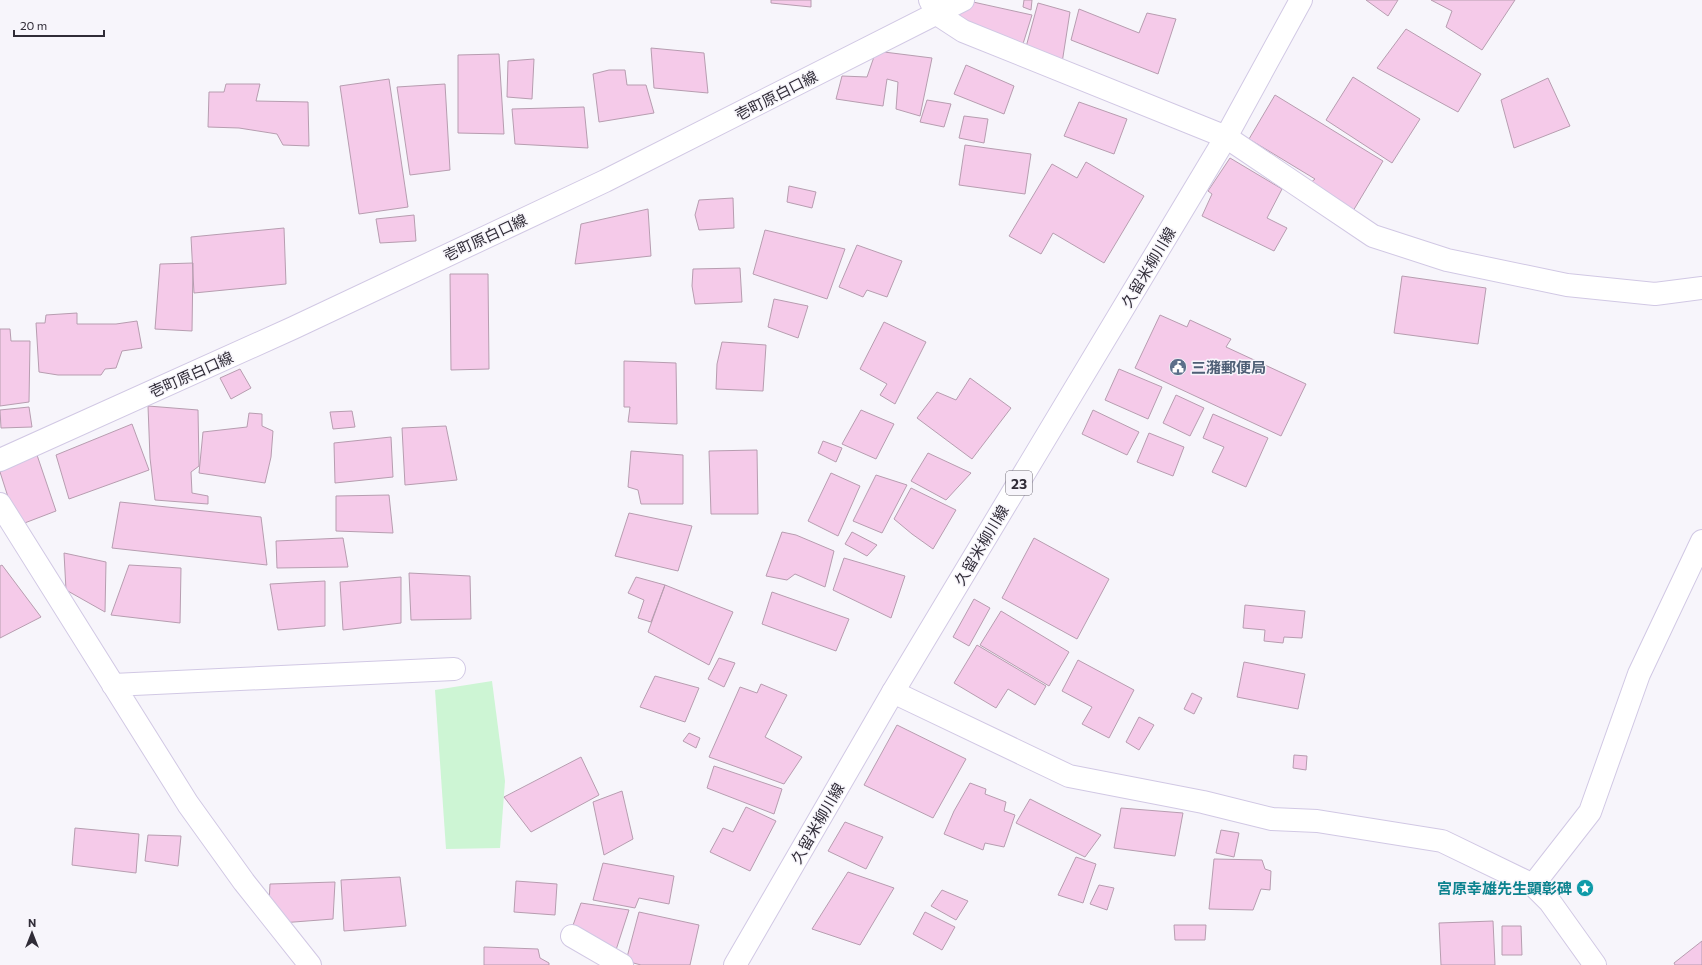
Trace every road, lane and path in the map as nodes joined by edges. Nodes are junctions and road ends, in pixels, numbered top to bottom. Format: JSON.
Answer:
{"nodes":[{"id":1,"x":963,"y":0,"type":"edge"},
{"id":2,"x":1301,"y":0,"type":"edge"},
{"id":3,"x":933,"y":7,"type":"edge"},
{"id":4,"x":1226,"y":137,"type":"junction"},
{"id":5,"x":1702,"y":288,"type":"edge"},
{"id":6,"x":0,"y":460,"type":"edge"},
{"id":7,"x":0,"y":504,"type":"edge"},
{"id":8,"x":1702,"y":541,"type":"edge"},
{"id":9,"x":454,"y":669,"type":"dead end"},
{"id":10,"x":114,"y":685,"type":"junction"},
{"id":11,"x":893,"y":692,"type":"junction"},
{"id":12,"x":1534,"y":885,"type":"junction"},
{"id":13,"x":572,"y":936,"type":"dead end"},
{"id":14,"x":310,"y":965,"type":"edge"},
{"id":15,"x":622,"y":965,"type":"edge"},
{"id":16,"x":734,"y":965,"type":"edge"},
{"id":17,"x":1595,"y":965,"type":"edge"}],
"edges":[{"from":1,"to":3,"type":"street","name":"壱町原白口線"},
{"from":2,"to":4,"type":"street","name":"久留米柳川線","number":"23"},
{"from":3,"to":4,"type":"street"},
{"from":3,"to":6,"type":"street","name":"壱町原白口線"},
{"from":4,"to":5,"type":"street"},
{"from":4,"to":11,"type":"street","name":"久留米柳川線","number":"23"},
{"from":7,"to":10,"type":"street"},
{"from":8,"to":12,"type":"street"},
{"from":9,"to":10,"type":"street"},
{"from":10,"to":14,"type":"street"},
{"from":11,"to":12,"type":"street"},
{"from":11,"to":16,"type":"street","name":"久留米柳川線","number":"23"},
{"from":12,"to":17,"type":"street"},
{"from":13,"to":15,"type":"street"}]}
